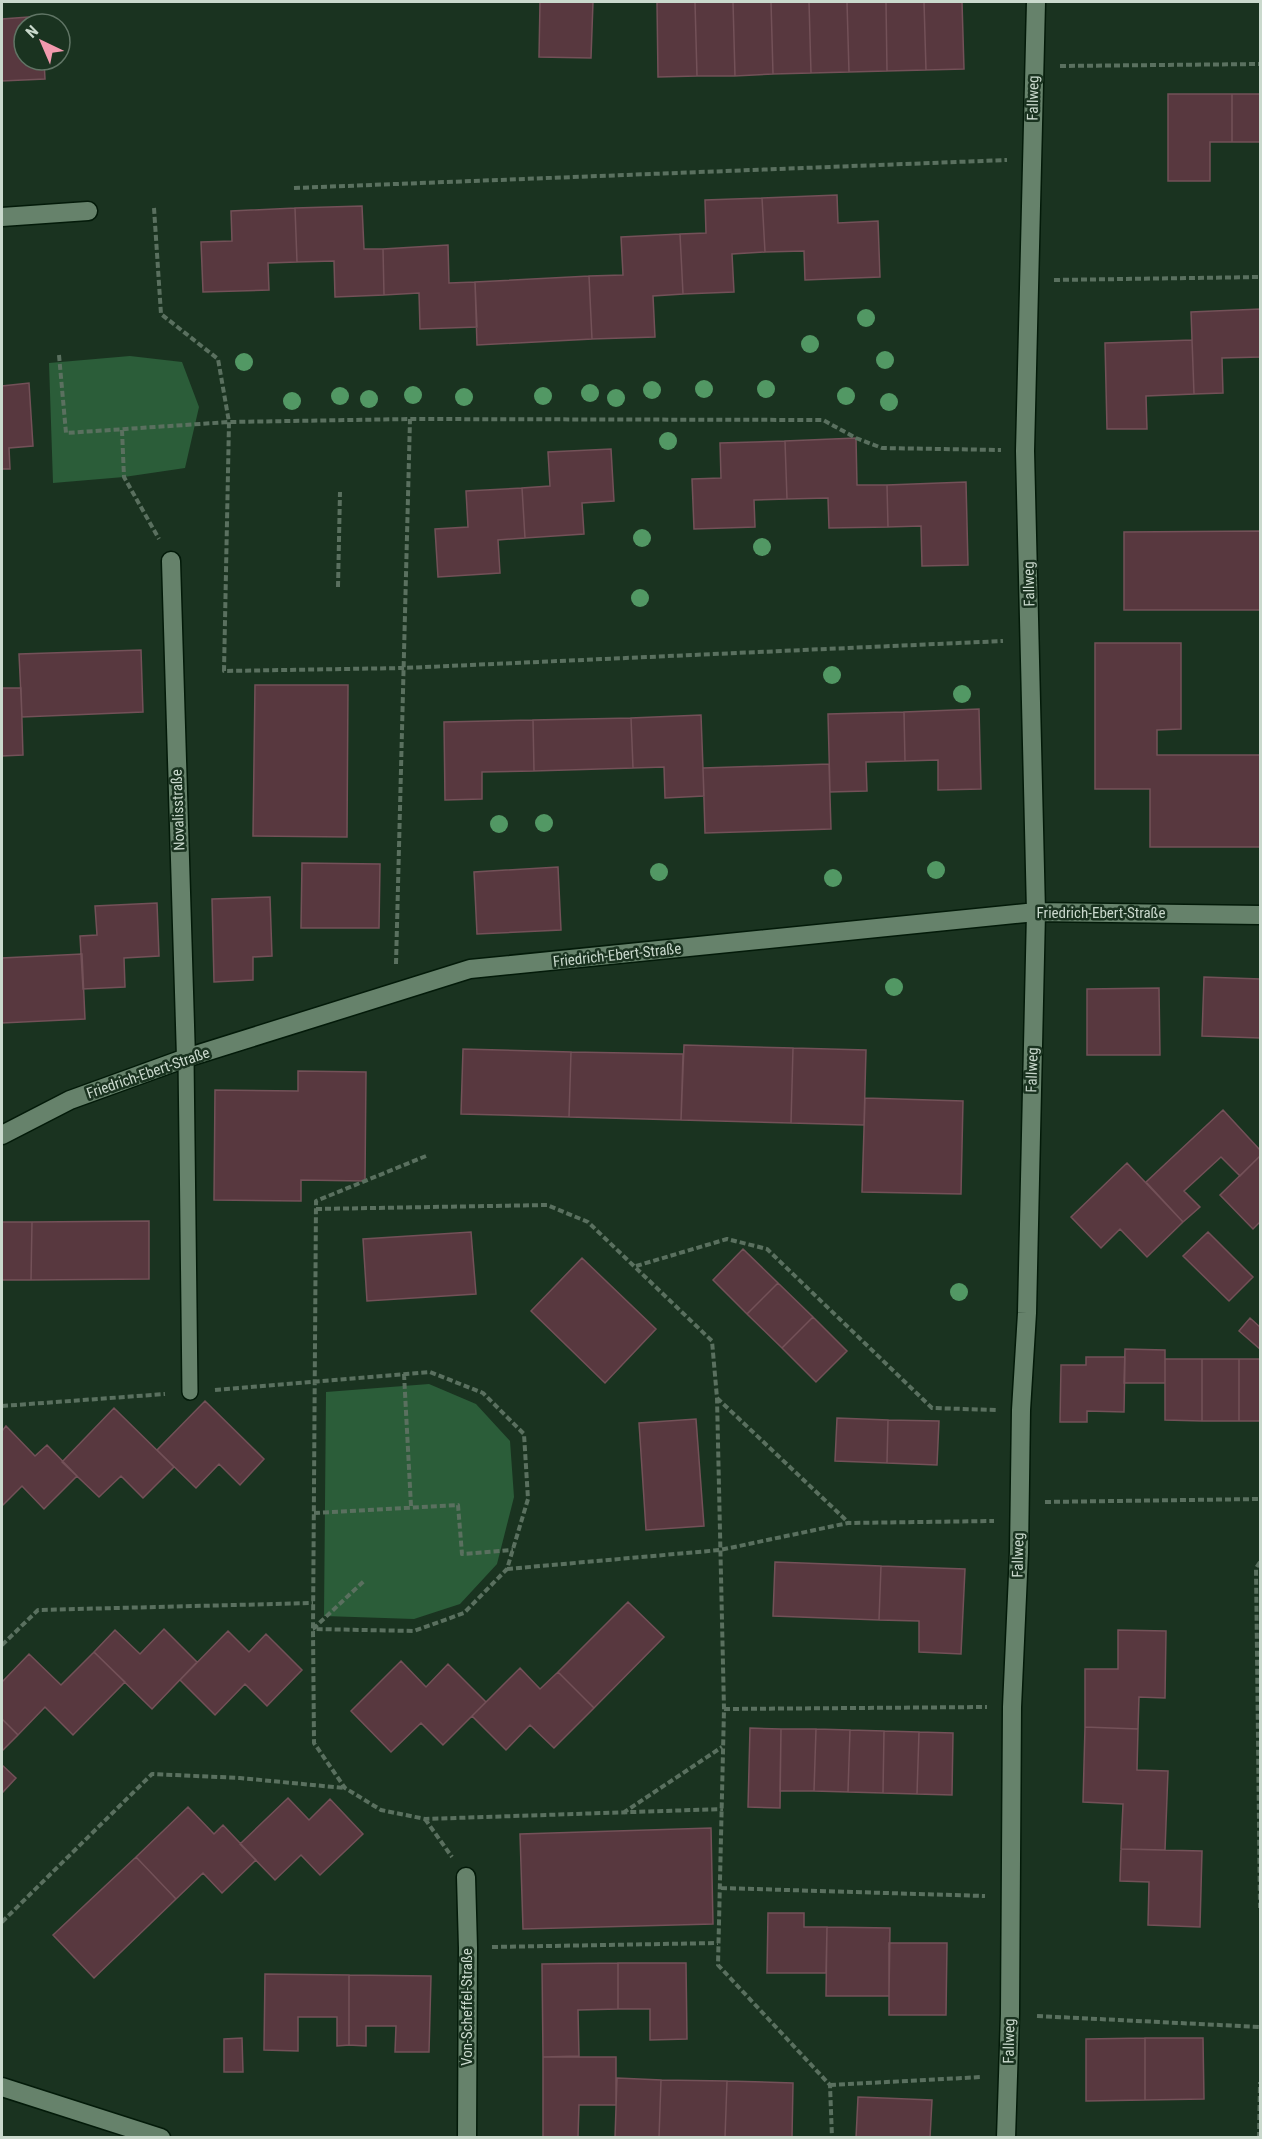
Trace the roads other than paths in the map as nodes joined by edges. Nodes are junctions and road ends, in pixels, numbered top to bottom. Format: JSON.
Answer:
{"nodes":[{"id":1,"x":1035,"y":2,"type":"edge"},
{"id":2,"x":88,"y":212,"type":"dead end"},
{"id":3,"x":2,"y":216,"type":"edge"},
{"id":4,"x":171,"y":561,"type":"road end"},
{"id":5,"x":1036,"y":912,"type":"junction"},
{"id":6,"x":1260,"y":915,"type":"edge"},
{"id":7,"x":186,"y":1058,"type":"junction"},
{"id":8,"x":2,"y":1135,"type":"edge"},
{"id":9,"x":190,"y":1392,"type":"road end"},
{"id":10,"x":466,"y":1877,"type":"road end"},
{"id":11,"x":2,"y":2087,"type":"edge"},
{"id":12,"x":161,"y":2138,"type":"edge"},
{"id":13,"x":467,"y":2138,"type":"edge"},
{"id":14,"x":1006,"y":2138,"type":"edge"}],
"edges":[{"from":1,"to":5,"type":"street","name":"Fallweg"},
{"from":2,"to":3,"type":"street"},
{"from":4,"to":7,"type":"street","name":"Novalisstraße"},
{"from":5,"to":6,"type":"street","name":"Friedrich-Ebert-Straße"},
{"from":5,"to":7,"type":"street","name":"Friedrich-Ebert-Straße"},
{"from":5,"to":14,"type":"street","name":"Fallweg"},
{"from":7,"to":8,"type":"street","name":"Friedrich-Ebert-Straße"},
{"from":7,"to":9,"type":"lane"},
{"from":10,"to":13,"type":"street","name":"Von-Scheffel-Straße"},
{"from":11,"to":12,"type":"street"}]}
